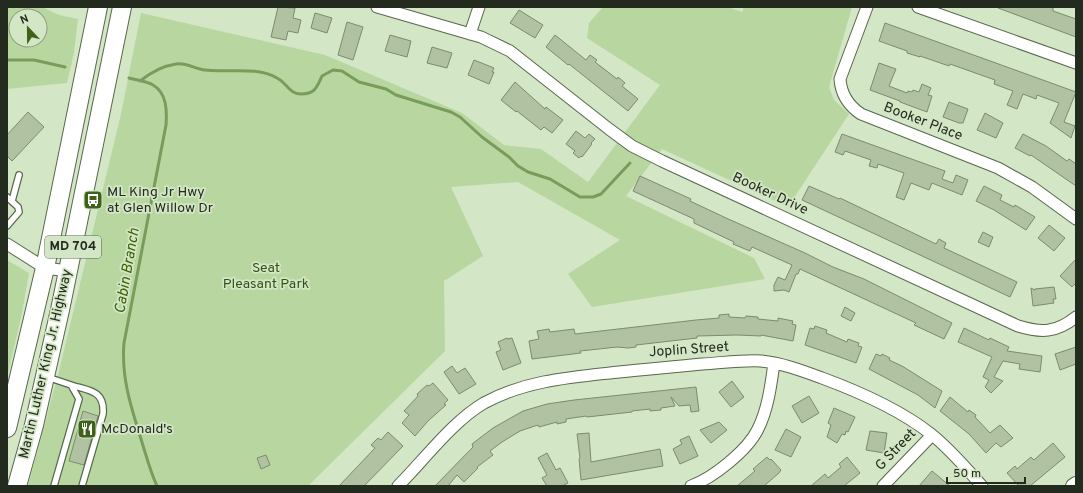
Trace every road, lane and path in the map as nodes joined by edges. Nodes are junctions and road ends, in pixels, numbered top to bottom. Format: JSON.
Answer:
{"nodes":[{"id":1,"x":98,"y":7,"type":"edge"},
{"id":2,"x":110,"y":7,"type":"edge"},
{"id":3,"x":122,"y":7,"type":"edge"},
{"id":4,"x":377,"y":7,"type":"edge"},
{"id":5,"x":479,"y":7,"type":"edge"},
{"id":6,"x":867,"y":7,"type":"edge"},
{"id":7,"x":918,"y":7,"type":"edge"},
{"id":8,"x":470,"y":34,"type":"junction"},
{"id":9,"x":1076,"y":63,"type":"edge"},
{"id":10,"x":103,"y":98,"type":"junction"},
{"id":11,"x":19,"y":175,"type":"dead end"},
{"id":12,"x":9,"y":199,"type":"edge"},
{"id":13,"x":1076,"y":219,"type":"edge"},
{"id":14,"x":7,"y":226,"type":"edge"},
{"id":15,"x":7,"y":244,"type":"edge"},
{"id":16,"x":45,"y":268,"type":"junction"},
{"id":17,"x":68,"y":271,"type":"junction"},
{"id":18,"x":1076,"y":317,"type":"edge"},
{"id":19,"x":774,"y":363,"type":"junction"},
{"id":20,"x":45,"y":376,"type":"junction"},
{"id":21,"x":71,"y":385,"type":"junction"},
{"id":22,"x":7,"y":428,"type":"edge"},
{"id":23,"x":932,"y":434,"type":"junction"},
{"id":24,"x":1076,"y":484,"type":"edge"},
{"id":25,"x":17,"y":486,"type":"edge"},
{"id":26,"x":54,"y":486,"type":"edge"},
{"id":27,"x":82,"y":486,"type":"edge"},
{"id":28,"x":398,"y":486,"type":"edge"},
{"id":29,"x":691,"y":486,"type":"edge"},
{"id":30,"x":883,"y":486,"type":"edge"},
{"id":31,"x":982,"y":486,"type":"edge"},
{"id":32,"x":1073,"y":486,"type":"edge"}],
"edges":[{"from":1,"to":16,"type":"main road","name":"Martin Luther King Jr. Highway","number":"MD 704"},
{"from":2,"to":10,"type":"main road"},
{"from":3,"to":10,"type":"main road","name":"Martin Luther King Jr. Highway","number":"MD 704"},
{"from":4,"to":8,"type":"street","name":"Booker Drive"},
{"from":5,"to":8,"type":"street"},
{"from":6,"to":13,"type":"street","name":"Booker Place"},
{"from":7,"to":9,"type":"street"},
{"from":8,"to":18,"type":"street","name":"Booker Drive"},
{"from":10,"to":17,"type":"main road","name":"Martin Luther King Jr. Highway","number":"MD 704"},
{"from":11,"to":12,"type":"lane"},
{"from":12,"to":14,"type":"lane"},
{"from":15,"to":16,"type":"street"},
{"from":16,"to":17,"type":"street"},
{"from":16,"to":22,"type":"main road","name":"Martin Luther King Jr. Highway","number":"MD 704"},
{"from":17,"to":20,"type":"main road","name":"Martin Luther King Jr. Highway","number":"MD 704"},
{"from":19,"to":23,"type":"street","name":"Joplin Street"},
{"from":19,"to":28,"type":"street","name":"Joplin Street"},
{"from":19,"to":29,"type":"street"},
{"from":20,"to":21,"type":"lane"},
{"from":20,"to":25,"type":"main road","name":"Martin Luther King Jr. Highway","number":"MD 704"},
{"from":21,"to":26,"type":"lane"},
{"from":21,"to":27,"type":"lane"},
{"from":23,"to":30,"type":"street","name":"G Street"},
{"from":23,"to":31,"type":"street","name":"Joplin Street"},
{"from":24,"to":32,"type":"street"}]}
